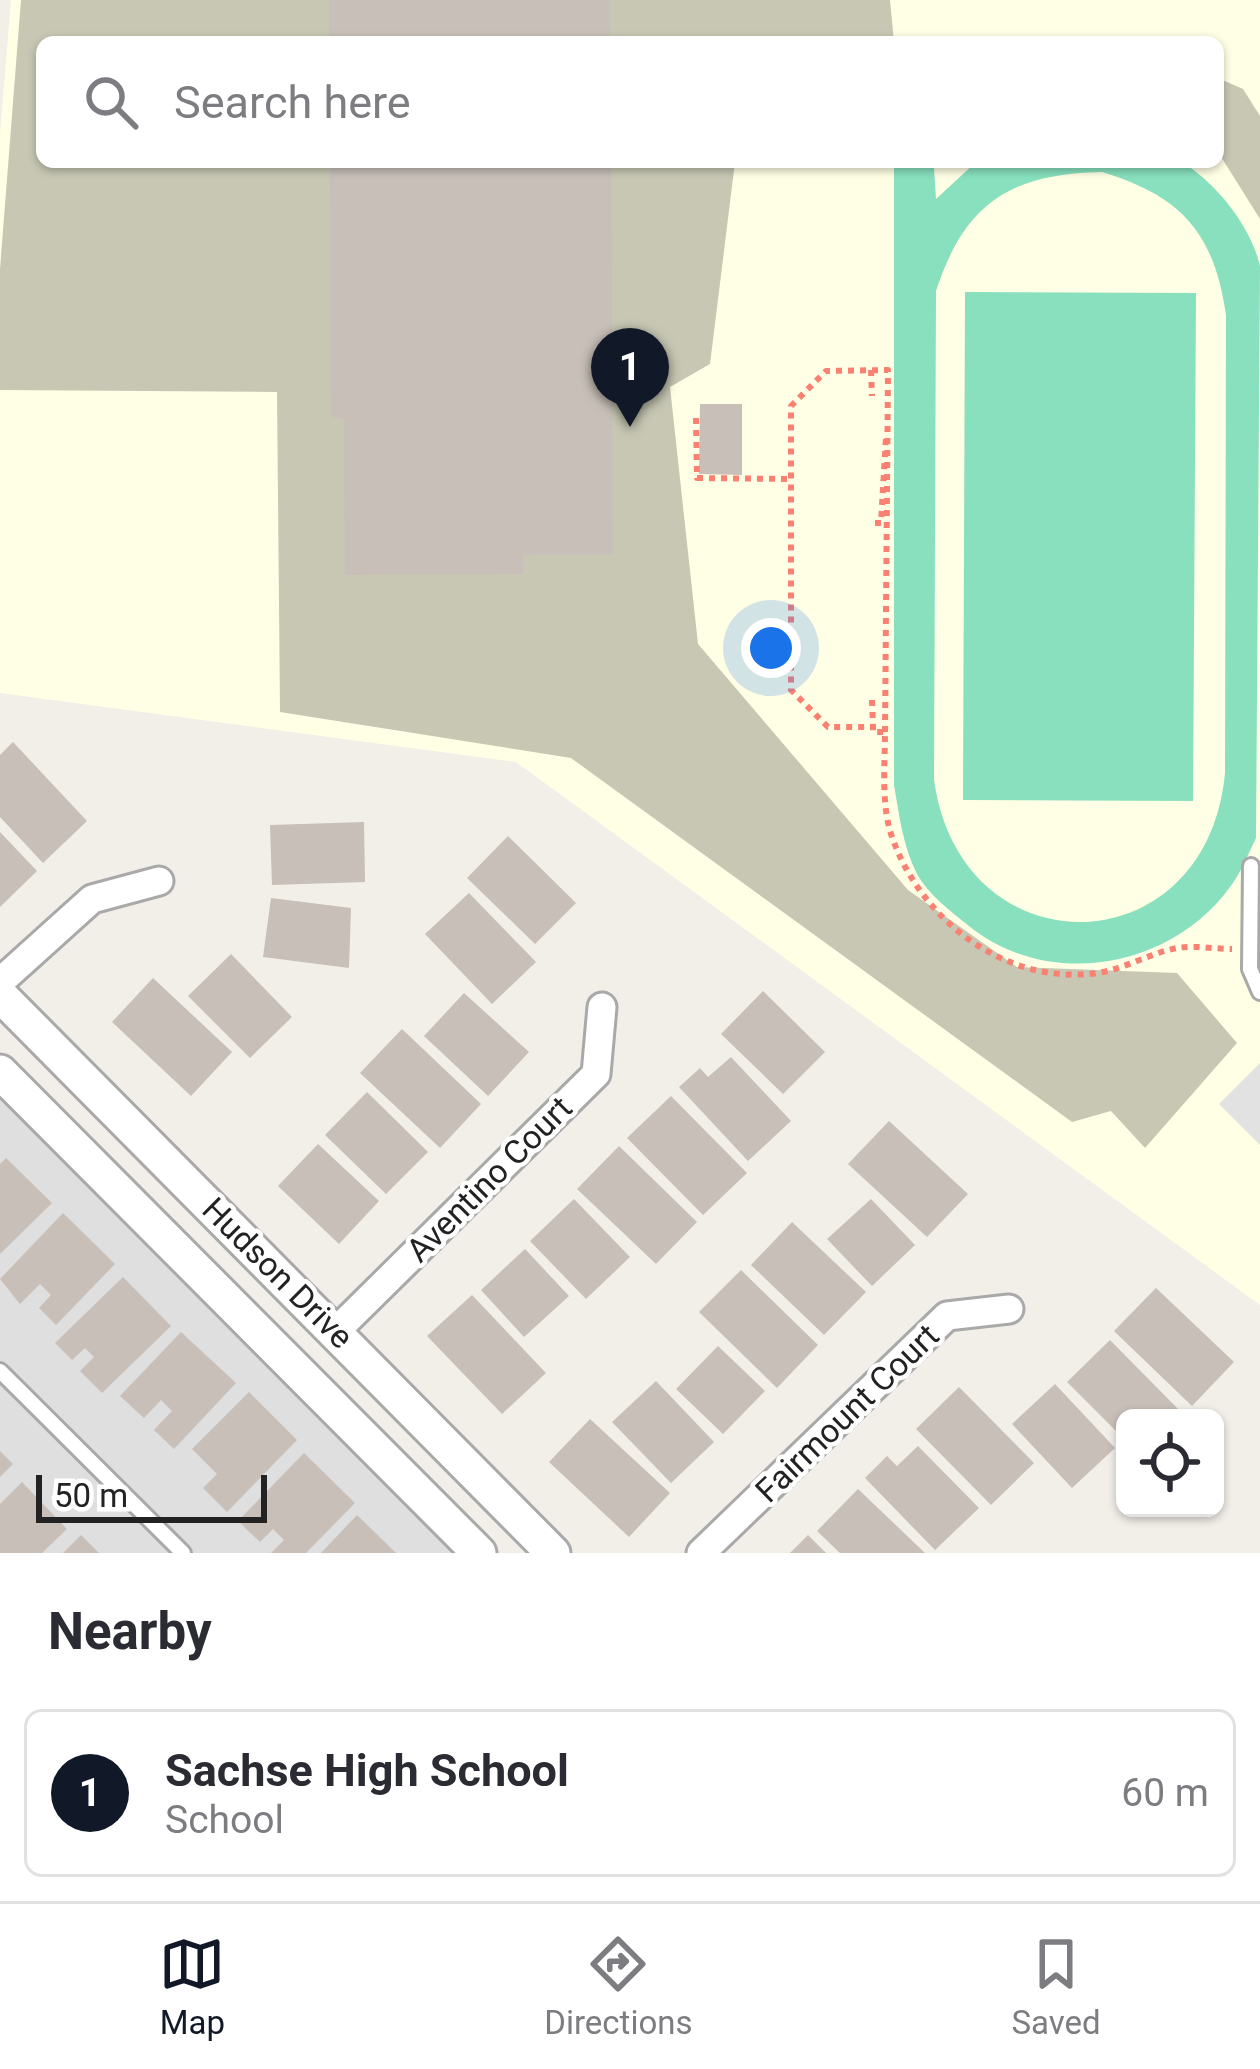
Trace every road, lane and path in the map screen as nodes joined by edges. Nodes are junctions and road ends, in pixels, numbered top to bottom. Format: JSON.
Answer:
{"nodes":[{"id":1,"x":871,"y":370,"type":"junction"},
{"id":2,"x":872,"y":396,"type":"dead end"},
{"id":3,"x":696,"y":418,"type":"dead end"},
{"id":4,"x":887,"y":434,"type":"junction"},
{"id":5,"x":791,"y":478,"type":"junction"},
{"id":6,"x":875,"y":523,"type":"dead end"},
{"id":7,"x":872,"y":700,"type":"dead end"},
{"id":8,"x":873,"y":727,"type":"junction"},
{"id":9,"x":885,"y":732,"type":"junction"},
{"id":10,"x":1251,"y":866,"type":"dead end"},
{"id":11,"x":159,"y":881,"type":"dead end"},
{"id":12,"x":1248,"y":949,"type":"junction"},
{"id":13,"x":0,"y":982,"type":"edge"},
{"id":14,"x":1260,"y":992,"type":"edge"},
{"id":15,"x":0,"y":994,"type":"edge"},
{"id":16,"x":602,"y":1007,"type":"dead end"},
{"id":17,"x":0,"y":1072,"type":"edge"},
{"id":18,"x":1009,"y":1309,"type":"dead end"},
{"id":19,"x":336,"y":1331,"type":"junction"},
{"id":20,"x":0,"y":1371,"type":"edge"},
{"id":21,"x":183,"y":1553,"type":"edge"},
{"id":22,"x":479,"y":1553,"type":"edge"},
{"id":23,"x":553,"y":1553,"type":"edge"},
{"id":24,"x":700,"y":1553,"type":"edge"}],
"edges":[{"from":1,"to":2,"type":"path"},
{"from":1,"to":4,"type":"path"},
{"from":1,"to":5,"type":"path"},
{"from":3,"to":5,"type":"path"},
{"from":4,"to":6,"type":"path"},
{"from":4,"to":9,"type":"path"},
{"from":5,"to":8,"type":"path"},
{"from":7,"to":8,"type":"path"},
{"from":8,"to":9,"type":"path"},
{"from":9,"to":12,"type":"path"},
{"from":10,"to":12,"type":"lane"},
{"from":11,"to":13,"type":"street"},
{"from":12,"to":14,"type":"lane"},
{"from":15,"to":19,"type":"street","name":"Hudson Drive"},
{"from":16,"to":19,"type":"street","name":"Aventino Court"},
{"from":17,"to":22,"type":"street","name":"Hudson Drive"},
{"from":18,"to":24,"type":"street","name":"Fairmount Court"},
{"from":19,"to":23,"type":"street","name":"Hudson Drive"},
{"from":20,"to":21,"type":"lane"}]}
